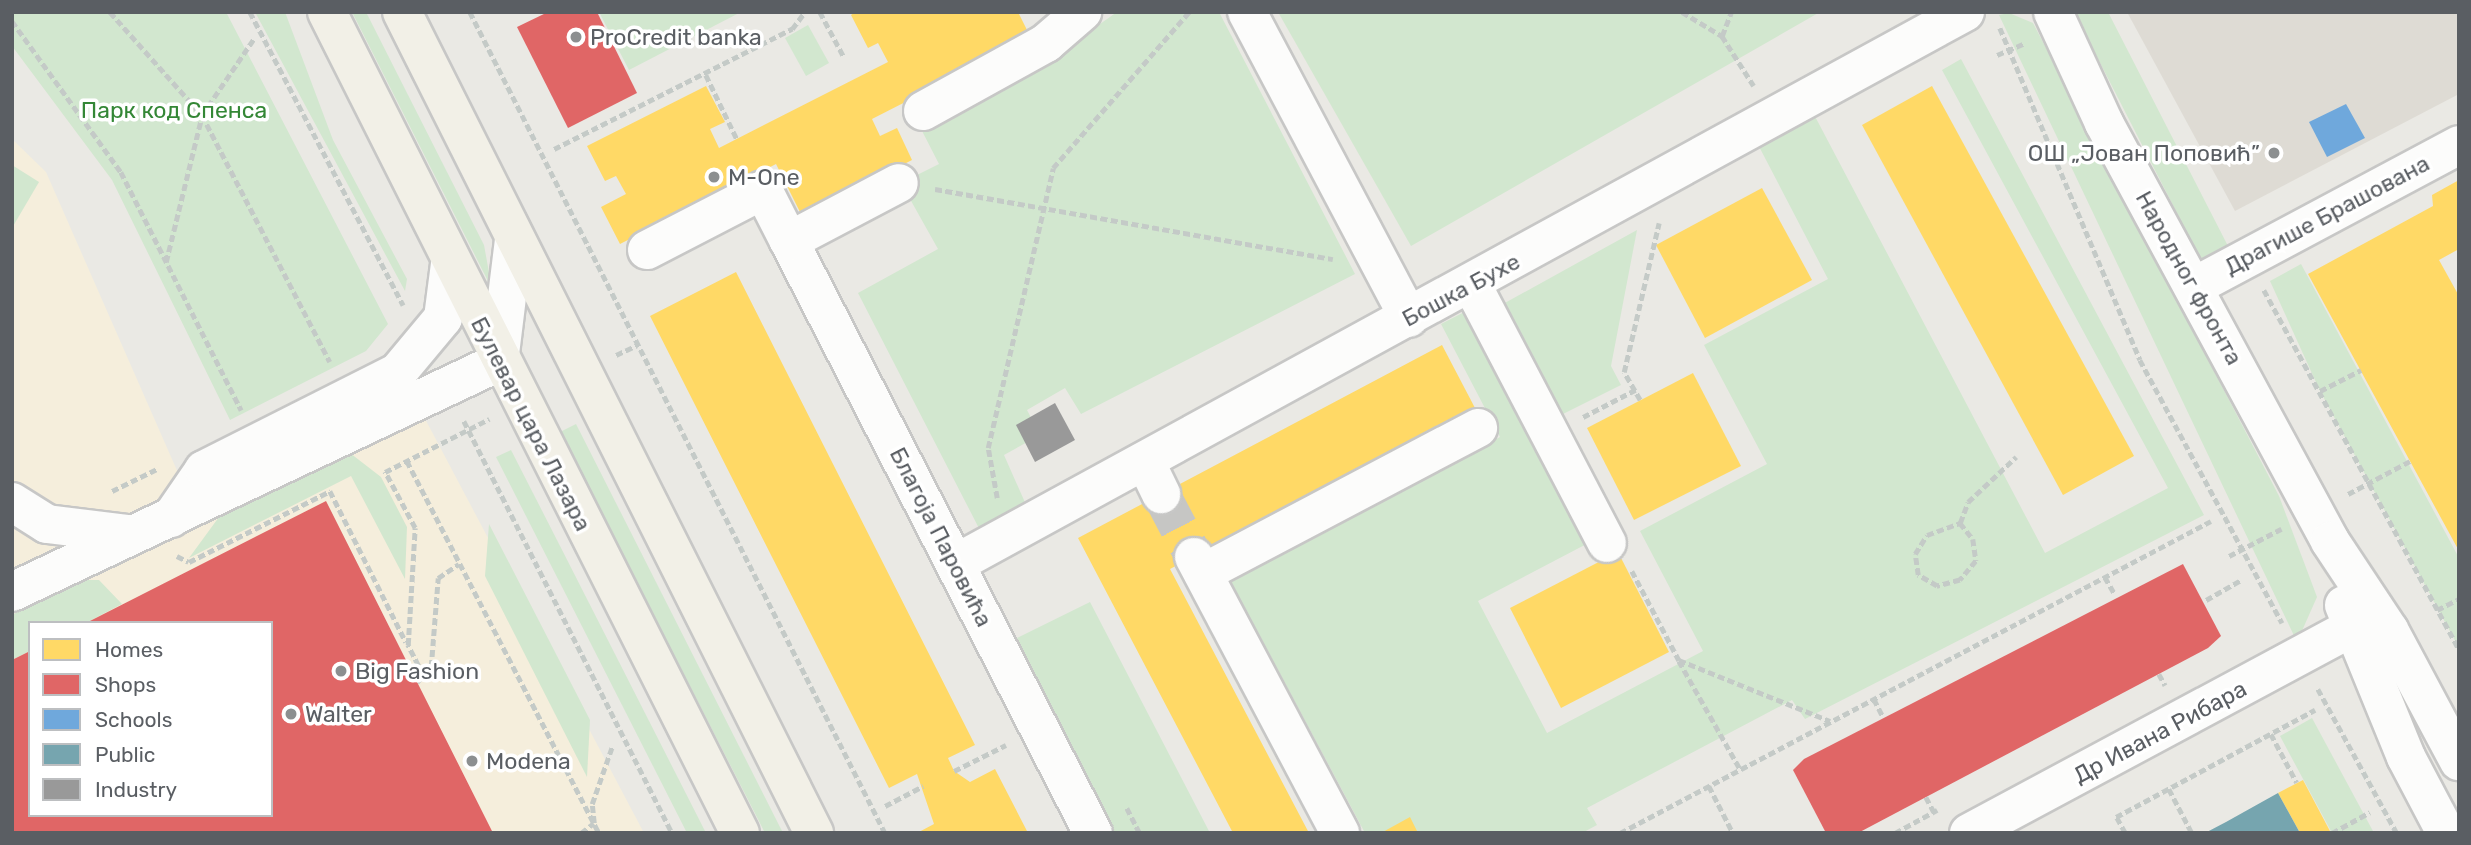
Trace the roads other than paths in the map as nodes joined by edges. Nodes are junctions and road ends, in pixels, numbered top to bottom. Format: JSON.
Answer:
{"nodes":[{"id":1,"x":309,"y":12,"type":"edge"},
{"id":2,"x":327,"y":12,"type":"edge"},
{"id":3,"x":402,"y":12,"type":"edge"},
{"id":4,"x":1082,"y":12,"type":"edge"},
{"id":5,"x":1247,"y":12,"type":"edge"},
{"id":6,"x":1980,"y":14,"type":"edge"},
{"id":7,"x":2041,"y":27,"type":"edge"},
{"id":8,"x":346,"y":54,"type":"junction"},
{"id":9,"x":923,"y":111,"type":"dead end"},
{"id":10,"x":2459,"y":145,"type":"edge"},
{"id":11,"x":899,"y":183,"type":"road end"},
{"id":12,"x":514,"y":240,"type":"junction"},
{"id":13,"x":789,"y":241,"type":"junction"},
{"id":14,"x":647,"y":250,"type":"dead end"},
{"id":15,"x":450,"y":264,"type":"junction"},
{"id":16,"x":1472,"y":285,"type":"junction"},
{"id":17,"x":2194,"y":286,"type":"junction"},
{"id":18,"x":1409,"y":318,"type":"junction"},
{"id":19,"x":499,"y":362,"type":"junction"},
{"id":20,"x":1478,"y":428,"type":"dead end"},
{"id":21,"x":12,"y":502,"type":"edge"},
{"id":22,"x":170,"y":520,"type":"junction"},
{"id":23,"x":128,"y":534,"type":"junction"},
{"id":24,"x":2330,"y":541,"type":"junction"},
{"id":25,"x":1607,"y":543,"type":"dead end"},
{"id":26,"x":955,"y":564,"type":"junction"},
{"id":27,"x":12,"y":592,"type":"edge"},
{"id":28,"x":2350,"y":629,"type":"junction"},
{"id":29,"x":2459,"y":761,"type":"edge"},
{"id":30,"x":740,"y":833,"type":"edge"},
{"id":31,"x":814,"y":833,"type":"edge"},
{"id":32,"x":1093,"y":833,"type":"edge"},
{"id":33,"x":1340,"y":833,"type":"edge"},
{"id":34,"x":1969,"y":833,"type":"edge"},
{"id":35,"x":2446,"y":833,"type":"edge"}],
"edges":[{"from":1,"to":8,"type":"main road"},
{"from":2,"to":8,"type":"main road","name":"Булевар цара Лазара"},
{"from":3,"to":12,"type":"main road"},
{"from":4,"to":9,"type":"street"},
{"from":5,"to":18,"type":"street"},
{"from":6,"to":16,"type":"street","name":"Бошка Бухе"},
{"from":7,"to":17,"type":"street","name":"Народног фронта"},
{"from":8,"to":15,"type":"main road","name":"Булевар цара Лазара"},
{"from":10,"to":17,"type":"street","name":"Драгише Брашована"},
{"from":11,"to":13,"type":"street"},
{"from":12,"to":19,"type":"street"},
{"from":12,"to":31,"type":"main road"},
{"from":13,"to":14,"type":"street","name":"Благоја Паровића"},
{"from":13,"to":26,"type":"street","name":"Благоја Паровића"},
{"from":15,"to":19,"type":"main road","name":"Булевар цара Лазара"},
{"from":15,"to":22,"type":"street"},
{"from":16,"to":18,"type":"street","name":"Бошка Бухе"},
{"from":16,"to":25,"type":"street"},
{"from":17,"to":24,"type":"street","name":"Народног фронта"},
{"from":18,"to":26,"type":"street","name":"Бошка Бухе"},
{"from":19,"to":22,"type":"street"},
{"from":19,"to":30,"type":"main road","name":"Булевар цара Лазара"},
{"from":20,"to":33,"type":"street"},
{"from":21,"to":23,"type":"street"},
{"from":22,"to":23,"type":"street"},
{"from":23,"to":27,"type":"street"},
{"from":24,"to":28,"type":"street","name":"Народног фронта"},
{"from":24,"to":29,"type":"street","name":"Народног фронта"},
{"from":26,"to":32,"type":"street","name":"Благоја Паровића"},
{"from":28,"to":34,"type":"street","name":"Др Ивана Рибара"},
{"from":28,"to":35,"type":"street","name":"Народног фронта"}]}
